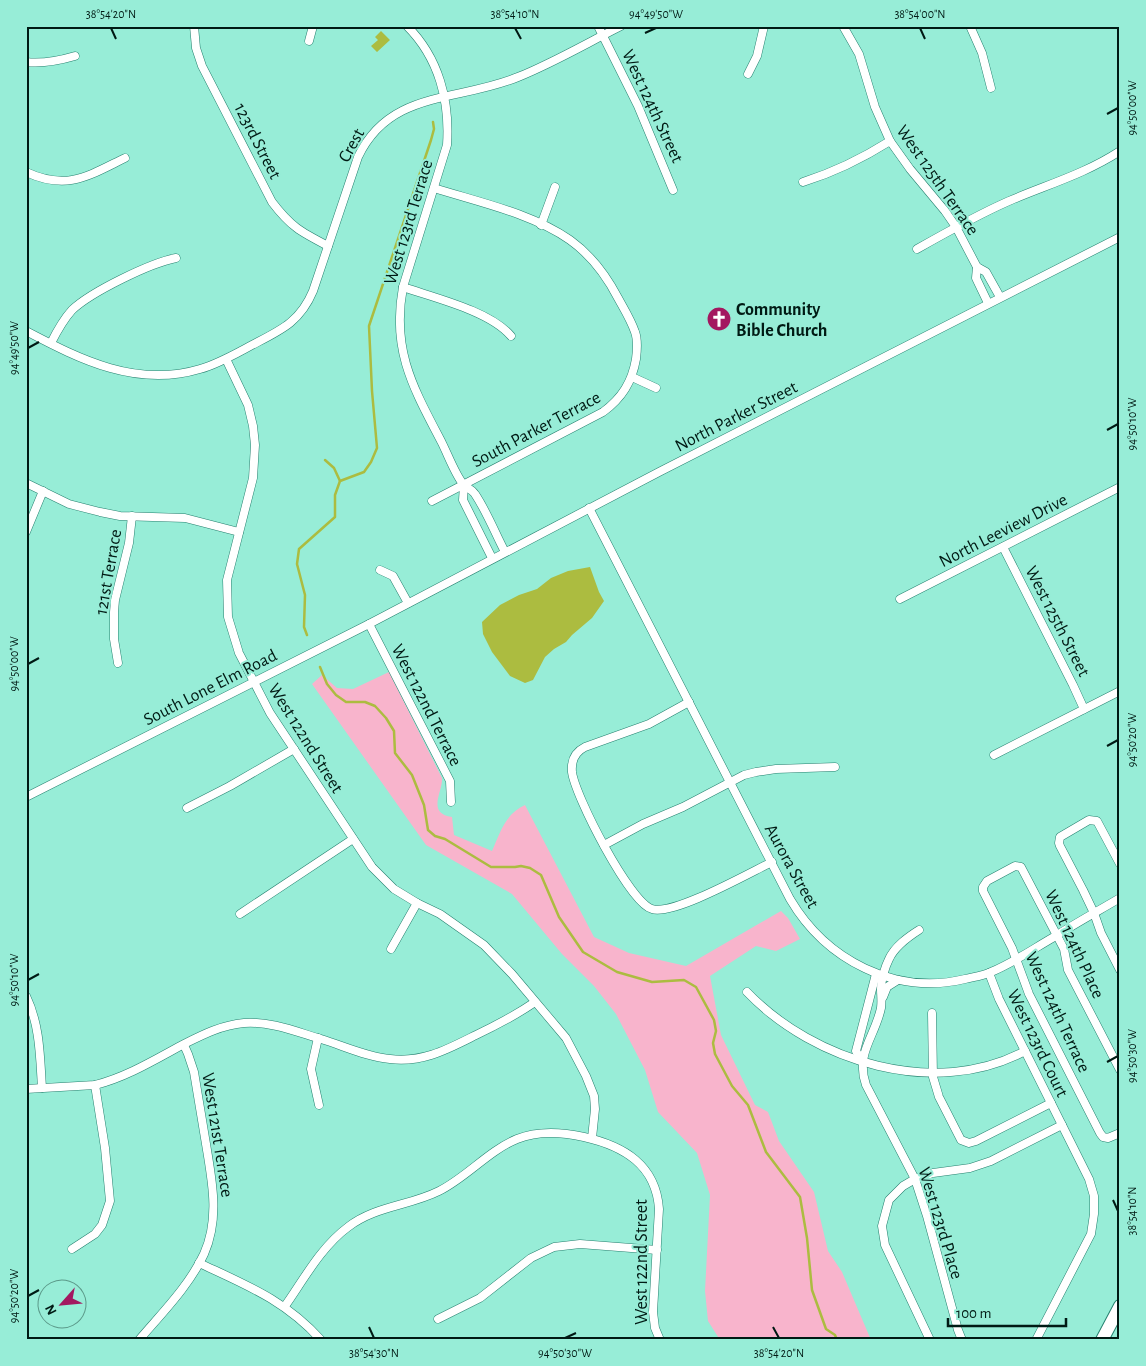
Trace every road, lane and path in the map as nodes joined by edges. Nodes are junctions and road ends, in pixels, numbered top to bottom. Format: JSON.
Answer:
{"nodes":[{"id":1,"x":194,"y":26,"type":"edge"},
{"id":2,"x":313,"y":26,"type":"edge"},
{"id":3,"x":407,"y":26,"type":"edge"},
{"id":4,"x":598,"y":26,"type":"edge"},
{"id":5,"x":621,"y":26,"type":"edge"},
{"id":6,"x":764,"y":26,"type":"edge"},
{"id":7,"x":843,"y":26,"type":"edge"},
{"id":8,"x":970,"y":26,"type":"edge"},
{"id":9,"x":603,"y":35,"type":"junction"},
{"id":10,"x":309,"y":41,"type":"dead end"},
{"id":11,"x":74,"y":56,"type":"dead end"},
{"id":12,"x":26,"y":62,"type":"edge"},
{"id":13,"x":748,"y":74,"type":"dead end"},
{"id":14,"x":991,"y":88,"type":"dead end"},
{"id":15,"x":445,"y":97,"type":"junction"},
{"id":16,"x":890,"y":141,"type":"junction"},
{"id":17,"x":1120,"y":151,"type":"edge"},
{"id":18,"x":125,"y":158,"type":"dead end"},
{"id":19,"x":26,"y":172,"type":"edge"},
{"id":20,"x":803,"y":182,"type":"dead end"},
{"id":21,"x":555,"y":186,"type":"dead end"},
{"id":22,"x":434,"y":188,"type":"junction"},
{"id":23,"x":673,"y":190,"type":"dead end"},
{"id":24,"x":541,"y":224,"type":"junction"},
{"id":25,"x":956,"y":226,"type":"junction"},
{"id":26,"x":1120,"y":237,"type":"edge"},
{"id":27,"x":328,"y":246,"type":"junction"},
{"id":28,"x":917,"y":249,"type":"dead end"},
{"id":29,"x":176,"y":258,"type":"dead end"},
{"id":30,"x":977,"y":266,"type":"junction"},
{"id":31,"x":403,"y":287,"type":"junction"},
{"id":32,"x":1000,"y":297,"type":"junction"},
{"id":33,"x":988,"y":303,"type":"junction"},
{"id":34,"x":26,"y":330,"type":"edge"},
{"id":35,"x":511,"y":336,"type":"dead end"},
{"id":36,"x":51,"y":343,"type":"junction"},
{"id":37,"x":226,"y":359,"type":"junction"},
{"id":38,"x":632,"y":377,"type":"junction"},
{"id":39,"x":656,"y":388,"type":"dead end"},
{"id":40,"x":26,"y":483,"type":"edge"},
{"id":41,"x":464,"y":485,"type":"junction"},
{"id":42,"x":1120,"y":487,"type":"edge"},
{"id":43,"x":43,"y":491,"type":"junction"},
{"id":44,"x":432,"y":501,"type":"dead end"},
{"id":45,"x":589,"y":508,"type":"junction"},
{"id":46,"x":132,"y":516,"type":"junction"},
{"id":47,"x":26,"y":532,"type":"edge"},
{"id":48,"x":239,"y":532,"type":"junction"},
{"id":49,"x":1003,"y":548,"type":"junction"},
{"id":50,"x":505,"y":552,"type":"junction"},
{"id":51,"x":492,"y":558,"type":"junction"},
{"id":52,"x":380,"y":570,"type":"dead end"},
{"id":53,"x":900,"y":599,"type":"dead end"},
{"id":54,"x":408,"y":603,"type":"junction"},
{"id":55,"x":369,"y":624,"type":"junction"},
{"id":56,"x":118,"y":663,"type":"dead end"},
{"id":57,"x":254,"y":682,"type":"junction"},
{"id":58,"x":1120,"y":691,"type":"edge"},
{"id":59,"x":689,"y":702,"type":"junction"},
{"id":60,"x":1084,"y":709,"type":"junction"},
{"id":61,"x":294,"y":748,"type":"junction"},
{"id":62,"x":994,"y":755,"type":"dead end"},
{"id":63,"x":835,"y":767,"type":"dead end"},
{"id":64,"x":730,"y":782,"type":"junction"},
{"id":65,"x":26,"y":797,"type":"edge"},
{"id":66,"x":451,"y":802,"type":"dead end"},
{"id":67,"x":187,"y":808,"type":"dead end"},
{"id":68,"x":353,"y":839,"type":"junction"},
{"id":69,"x":604,"y":845,"type":"junction"},
{"id":70,"x":772,"y":862,"type":"junction"},
{"id":71,"x":1120,"y":864,"type":"edge"},
{"id":72,"x":985,"y":883,"type":"joint"},
{"id":73,"x":1120,"y":898,"type":"edge"},
{"id":74,"x":417,"y":903,"type":"junction"},
{"id":75,"x":1094,"y":913,"type":"junction"},
{"id":76,"x":240,"y":914,"type":"dead end"},
{"id":77,"x":919,"y":930,"type":"dead end"},
{"id":78,"x":1057,"y":935,"type":"junction"},
{"id":79,"x":391,"y":950,"type":"dead end"},
{"id":80,"x":1016,"y":959,"type":"junction"},
{"id":81,"x":1120,"y":970,"type":"edge"},
{"id":82,"x":989,"y":973,"type":"junction"},
{"id":83,"x":880,"y":975,"type":"junction"},
{"id":84,"x":898,"y":980,"type":"junction"},
{"id":85,"x":747,"y":992,"type":"dead end"},
{"id":86,"x":26,"y":996,"type":"edge"},
{"id":87,"x":882,"y":999,"type":"junction"},
{"id":88,"x":535,"y":1002,"type":"junction"},
{"id":89,"x":932,"y":1013,"type":"dead end"},
{"id":90,"x":318,"y":1038,"type":"junction"},
{"id":91,"x":184,"y":1045,"type":"junction"},
{"id":92,"x":1025,"y":1051,"type":"junction"},
{"id":93,"x":862,"y":1062,"type":"junction"},
{"id":94,"x":1120,"y":1070,"type":"edge"},
{"id":95,"x":933,"y":1071,"type":"junction"},
{"id":96,"x":95,"y":1085,"type":"junction"},
{"id":97,"x":42,"y":1088,"type":"junction"},
{"id":98,"x":26,"y":1089,"type":"edge"},
{"id":99,"x":1051,"y":1103,"type":"junction"},
{"id":100,"x":319,"y":1105,"type":"dead end"},
{"id":101,"x":1062,"y":1126,"type":"junction"},
{"id":102,"x":1120,"y":1133,"type":"edge"},
{"id":103,"x":592,"y":1138,"type":"junction"},
{"id":104,"x":915,"y":1179,"type":"junction"},
{"id":105,"x":72,"y":1249,"type":"dead end"},
{"id":106,"x":657,"y":1250,"type":"junction"},
{"id":107,"x":199,"y":1263,"type":"junction"},
{"id":108,"x":284,"y":1306,"type":"junction"},
{"id":109,"x":1120,"y":1306,"type":"edge"},
{"id":110,"x":438,"y":1319,"type":"dead end"},
{"id":111,"x":144,"y":1338,"type":"edge"},
{"id":112,"x":321,"y":1340,"type":"edge"},
{"id":113,"x":660,"y":1340,"type":"edge"},
{"id":114,"x":930,"y":1340,"type":"edge"},
{"id":115,"x":962,"y":1340,"type":"edge"},
{"id":116,"x":1036,"y":1340,"type":"edge"},
{"id":117,"x":1102,"y":1340,"type":"edge"}],
"edges":[{"from":1,"to":27,"type":"street","name":"123rd Street"},
{"from":2,"to":10,"type":"street"},
{"from":3,"to":15,"type":"street","name":"West 123rd Terrace"},
{"from":4,"to":9,"type":"street","name":"West 124th Street"},
{"from":5,"to":9,"type":"street","name":"Crest"},
{"from":6,"to":13,"type":"street"},
{"from":7,"to":16,"type":"street","name":"West 125th Terrace"},
{"from":8,"to":14,"type":"street"},
{"from":9,"to":15,"type":"street","name":"Crest"},
{"from":9,"to":23,"type":"street","name":"West 124th Street"},
{"from":11,"to":12,"type":"street"},
{"from":15,"to":22,"type":"street","name":"West 123rd Terrace"},
{"from":15,"to":27,"type":"street","name":"Crest"},
{"from":16,"to":20,"type":"street"},
{"from":16,"to":25,"type":"street","name":"West 125th Terrace"},
{"from":17,"to":25,"type":"street"},
{"from":18,"to":19,"type":"street"},
{"from":21,"to":24,"type":"street"},
{"from":22,"to":24,"type":"street","name":"South Parker Terrace"},
{"from":22,"to":31,"type":"street","name":"West 123rd Terrace"},
{"from":24,"to":38,"type":"street","name":"South Parker Terrace"},
{"from":25,"to":28,"type":"street"},
{"from":25,"to":30,"type":"street","name":"West 125th Terrace"},
{"from":26,"to":32,"type":"street","name":"North Parker Street"},
{"from":27,"to":37,"type":"street","name":"Crest"},
{"from":29,"to":36,"type":"street"},
{"from":30,"to":32,"type":"street","name":"West 125th Terrace"},
{"from":30,"to":33,"type":"street","name":"West 125th Terrace"},
{"from":31,"to":35,"type":"street"},
{"from":31,"to":41,"type":"street","name":"West 123rd Terrace"},
{"from":32,"to":33,"type":"street","name":"North Parker Street"},
{"from":33,"to":45,"type":"street","name":"North Parker Street"},
{"from":34,"to":36,"type":"street","name":"Crest"},
{"from":36,"to":37,"type":"street","name":"Crest"},
{"from":37,"to":48,"type":"street","name":"West 122nd Street"},
{"from":38,"to":39,"type":"street"},
{"from":38,"to":41,"type":"street","name":"South Parker Terrace"},
{"from":40,"to":43,"type":"street"},
{"from":41,"to":44,"type":"street","name":"South Parker Terrace"},
{"from":41,"to":50,"type":"street","name":"West 123rd Terrace"},
{"from":41,"to":51,"type":"street","name":"West 123rd Terrace"},
{"from":42,"to":49,"type":"street","name":"North Leeview Drive"},
{"from":43,"to":46,"type":"street"},
{"from":43,"to":47,"type":"street"},
{"from":45,"to":50,"type":"street","name":"North Parker Street"},
{"from":45,"to":59,"type":"street","name":"Aurora Street"},
{"from":46,"to":48,"type":"street"},
{"from":46,"to":56,"type":"street","name":"121st Terrace"},
{"from":48,"to":57,"type":"street","name":"West 122nd Street"},
{"from":49,"to":53,"type":"street","name":"North Leeview Drive"},
{"from":49,"to":60,"type":"street","name":"West 125th Street"},
{"from":50,"to":51,"type":"street","name":"North Parker Street"},
{"from":51,"to":54,"type":"street","name":"North Parker Street"},
{"from":52,"to":54,"type":"street"},
{"from":54,"to":55,"type":"street","name":"South Lone Elm Road"},
{"from":55,"to":57,"type":"street","name":"South Lone Elm Road"},
{"from":55,"to":66,"type":"street","name":"West 122nd Terrace"},
{"from":57,"to":61,"type":"street","name":"West 122nd Street"},
{"from":57,"to":65,"type":"street","name":"South Lone Elm Road"},
{"from":58,"to":60,"type":"street"},
{"from":59,"to":64,"type":"street","name":"Aurora Street"},
{"from":59,"to":69,"type":"street"},
{"from":60,"to":62,"type":"street"},
{"from":61,"to":67,"type":"street"},
{"from":61,"to":68,"type":"street","name":"West 122nd Street"},
{"from":63,"to":64,"type":"street"},
{"from":64,"to":69,"type":"street"},
{"from":64,"to":70,"type":"street","name":"Aurora Street"},
{"from":68,"to":74,"type":"street","name":"West 122nd Street"},
{"from":68,"to":76,"type":"street"},
{"from":69,"to":70,"type":"street"},
{"from":70,"to":83,"type":"street","name":"Aurora Street"},
{"from":71,"to":75,"type":"street"},
{"from":72,"to":78,"type":"street","name":"West 124th Place"},
{"from":72,"to":80,"type":"street","name":"West 124th Terrace"},
{"from":73,"to":75,"type":"street","name":"Aurora Street"},
{"from":74,"to":79,"type":"street"},
{"from":74,"to":88,"type":"street","name":"West 122nd Street"},
{"from":75,"to":78,"type":"street","name":"Aurora Street"},
{"from":75,"to":81,"type":"street"},
{"from":77,"to":83,"type":"street"},
{"from":78,"to":80,"type":"street","name":"Aurora Street"},
{"from":78,"to":94,"type":"street","name":"West 124th Place"},
{"from":80,"to":82,"type":"street","name":"Aurora Street"},
{"from":80,"to":102,"type":"street","name":"West 124th Terrace"},
{"from":82,"to":84,"type":"street","name":"Aurora Street"},
{"from":82,"to":92,"type":"street","name":"West 123rd Court"},
{"from":83,"to":84,"type":"street","name":"Aurora Street"},
{"from":83,"to":87,"type":"street","name":"West 123rd Place"},
{"from":83,"to":93,"type":"street","name":"West 123rd Place"},
{"from":84,"to":87,"type":"street"},
{"from":85,"to":93,"type":"street"},
{"from":86,"to":97,"type":"street"},
{"from":87,"to":93,"type":"street","name":"West 123rd Place"},
{"from":88,"to":90,"type":"street"},
{"from":88,"to":103,"type":"street","name":"West 122nd Street"},
{"from":89,"to":95,"type":"street"},
{"from":90,"to":91,"type":"street"},
{"from":90,"to":100,"type":"street"},
{"from":91,"to":96,"type":"street"},
{"from":91,"to":107,"type":"street","name":"West 121st Terrace"},
{"from":92,"to":95,"type":"street"},
{"from":92,"to":99,"type":"street","name":"West 123rd Court"},
{"from":93,"to":95,"type":"street"},
{"from":93,"to":104,"type":"street","name":"West 123rd Place"},
{"from":95,"to":99,"type":"street"},
{"from":96,"to":97,"type":"street"},
{"from":96,"to":105,"type":"street"},
{"from":97,"to":98,"type":"street"},
{"from":99,"to":101,"type":"street","name":"West 123rd Court"},
{"from":101,"to":104,"type":"street"},
{"from":101,"to":116,"type":"street","name":"West 123rd Court"},
{"from":103,"to":106,"type":"street","name":"West 122nd Street"},
{"from":103,"to":108,"type":"street"},
{"from":104,"to":114,"type":"street"},
{"from":104,"to":115,"type":"street","name":"West 123rd Place"},
{"from":106,"to":110,"type":"street"},
{"from":106,"to":113,"type":"street","name":"West 122nd Street"},
{"from":107,"to":108,"type":"street"},
{"from":107,"to":111,"type":"street","name":"West 121st Terrace"},
{"from":108,"to":112,"type":"street"},
{"from":109,"to":117,"type":"highway"}]}
